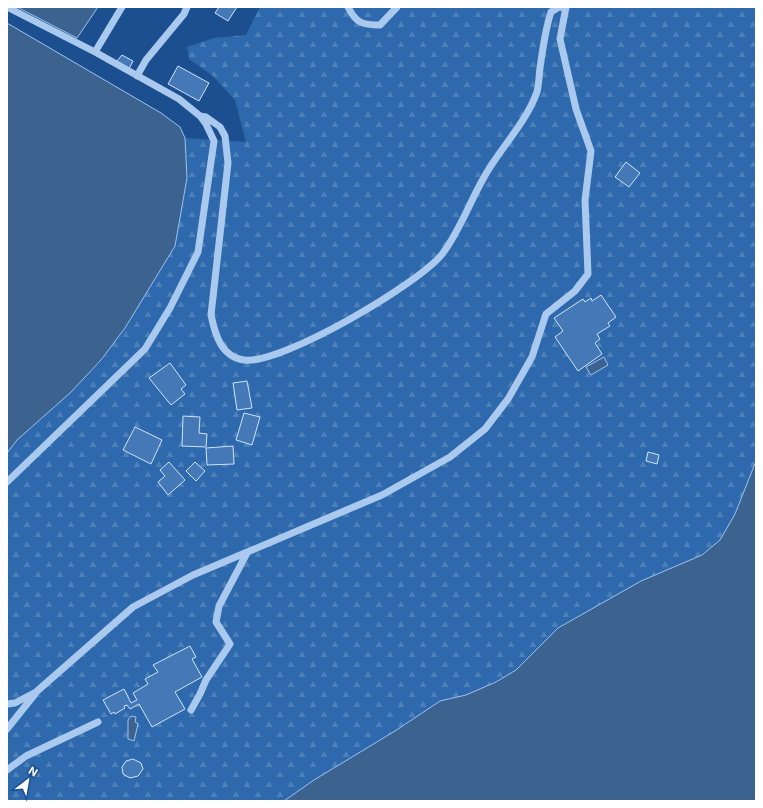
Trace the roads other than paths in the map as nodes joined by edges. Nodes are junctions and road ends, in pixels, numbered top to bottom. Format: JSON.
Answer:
{"nodes":[{"id":1,"x":122,"y":7,"type":"edge"},
{"id":2,"x":187,"y":7,"type":"edge"},
{"id":3,"x":348,"y":7,"type":"edge"},
{"id":4,"x":397,"y":7,"type":"edge"},
{"id":5,"x":7,"y":8,"type":"edge"},
{"id":6,"x":566,"y":8,"type":"edge"},
{"id":7,"x":95,"y":52,"type":"junction"},
{"id":8,"x":137,"y":76,"type":"junction"},
{"id":9,"x":200,"y":116,"type":"junction"},
{"id":10,"x":7,"y":482,"type":"edge"},
{"id":11,"x":247,"y":553,"type":"junction"},
{"id":12,"x":36,"y":692,"type":"junction"},
{"id":13,"x":7,"y":704,"type":"edge"},
{"id":14,"x":191,"y":710,"type":"dead end"},
{"id":15,"x":98,"y":722,"type":"dead end"},
{"id":16,"x":7,"y":729,"type":"edge"},
{"id":17,"x":7,"y":770,"type":"edge"}],
"edges":[{"from":1,"to":7,"type":"lane"},
{"from":2,"to":8,"type":"lane"},
{"from":3,"to":4,"type":"lane"},
{"from":5,"to":7,"type":"lane"},
{"from":6,"to":9,"type":"lane"},
{"from":6,"to":11,"type":"lane"},
{"from":7,"to":8,"type":"lane"},
{"from":8,"to":9,"type":"lane"},
{"from":9,"to":10,"type":"lane"},
{"from":11,"to":12,"type":"lane"},
{"from":11,"to":14,"type":"lane"},
{"from":12,"to":13,"type":"lane"},
{"from":12,"to":16,"type":"lane"},
{"from":15,"to":17,"type":"lane"}]}
